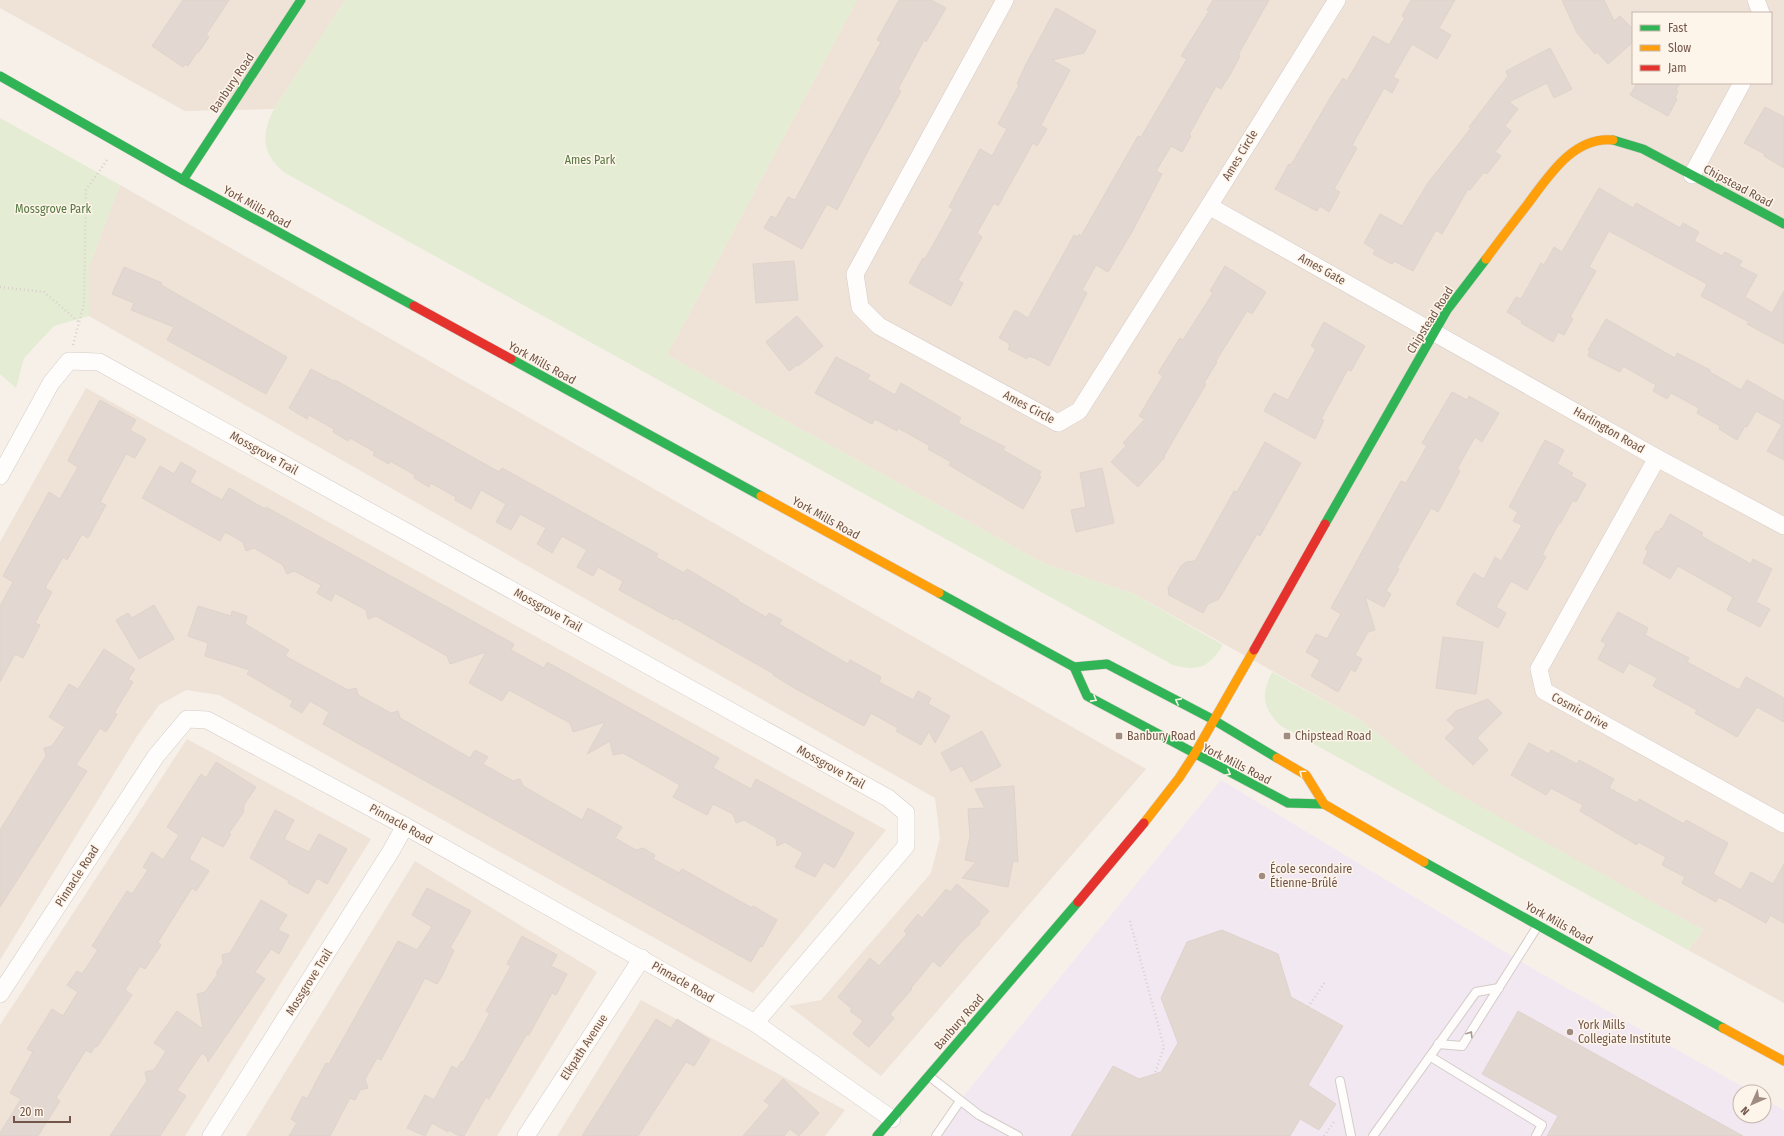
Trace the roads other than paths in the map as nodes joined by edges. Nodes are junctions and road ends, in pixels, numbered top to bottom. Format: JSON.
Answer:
{"nodes":[{"id":1,"x":301,"y":0,"type":"edge"},
{"id":2,"x":1005,"y":0,"type":"edge"},
{"id":3,"x":1337,"y":0,"type":"edge"},
{"id":4,"x":1756,"y":0,"type":"edge"},
{"id":5,"x":1761,"y":12,"type":"edge"},
{"id":6,"x":0,"y":76,"type":"edge"},
{"id":7,"x":1741,"y":84,"type":"edge"},
{"id":8,"x":1692,"y":175,"type":"junction"},
{"id":9,"x":183,"y":180,"type":"junction"},
{"id":10,"x":1209,"y":206,"type":"junction"},
{"id":11,"x":1784,"y":224,"type":"edge"},
{"id":12,"x":1434,"y":333,"type":"junction"},
{"id":13,"x":1657,"y":458,"type":"junction"},
{"id":14,"x":0,"y":476,"type":"edge"},
{"id":15,"x":1784,"y":526,"type":"edge"},
{"id":16,"x":1074,"y":667,"type":"junction"},
{"id":17,"x":1212,"y":719,"type":"junction"},
{"id":18,"x":1194,"y":755,"type":"junction"},
{"id":19,"x":1324,"y":804,"type":"junction"},
{"id":20,"x":1784,"y":824,"type":"edge"},
{"id":21,"x":405,"y":826,"type":"junction"},
{"id":22,"x":1538,"y":926,"type":"junction"},
{"id":23,"x":642,"y":958,"type":"junction"},
{"id":24,"x":1499,"y":988,"type":"junction"},
{"id":25,"x":0,"y":994,"type":"edge"},
{"id":26,"x":755,"y":1023,"type":"junction"},
{"id":27,"x":1438,"y":1044,"type":"junction"},
{"id":28,"x":1431,"y":1057,"type":"junction"},
{"id":29,"x":1784,"y":1061,"type":"edge"},
{"id":30,"x":928,"y":1076,"type":"junction"},
{"id":31,"x":1340,"y":1081,"type":"dead end"},
{"id":32,"x":960,"y":1101,"type":"junction"},
{"id":33,"x":892,"y":1119,"type":"junction"},
{"id":34,"x":211,"y":1136,"type":"edge"},
{"id":35,"x":526,"y":1136,"type":"edge"},
{"id":36,"x":877,"y":1136,"type":"edge"},
{"id":37,"x":936,"y":1136,"type":"edge"},
{"id":38,"x":1018,"y":1136,"type":"edge"},
{"id":39,"x":1351,"y":1136,"type":"edge"},
{"id":40,"x":1373,"y":1136,"type":"edge"},
{"id":41,"x":1536,"y":1136,"type":"edge"}],
"edges":[{"from":1,"to":9,"type":"main road","name":"Banbury Road"},
{"from":2,"to":10,"type":"street","name":"Ames Circle"},
{"from":3,"to":10,"type":"street","name":"Ames Circle"},
{"from":4,"to":5,"type":"street"},
{"from":6,"to":9,"type":"main road","name":"York Mills Road"},
{"from":7,"to":8,"type":"street"},
{"from":8,"to":11,"type":"main road","name":"Chipstead Road"},
{"from":8,"to":12,"type":"main road","name":"Chipstead Road"},
{"from":9,"to":16,"type":"main road","name":"York Mills Road"},
{"from":10,"to":12,"type":"street","name":"Ames Gate"},
{"from":12,"to":13,"type":"street","name":"Harlington Road"},
{"from":12,"to":17,"type":"main road","name":"Chipstead Road"},
{"from":13,"to":15,"type":"street","name":"Harlington Road"},
{"from":13,"to":20,"type":"street","name":"Cosmic Drive"},
{"from":14,"to":26,"type":"street","name":"Mossgrove Trail"},
{"from":17,"to":16,"type":"main road","name":"York Mills Road","one_way":true},
{"from":16,"to":18,"type":"main road","name":"York Mills Road","one_way":true},
{"from":17,"to":18,"type":"main road","name":"Chipstead Road"},
{"from":19,"to":17,"type":"main road","name":"York Mills Road","one_way":true},
{"from":18,"to":19,"type":"main road","name":"York Mills Road","one_way":true},
{"from":18,"to":30,"type":"main road","name":"Banbury Road"},
{"from":19,"to":22,"type":"main road","name":"York Mills Road"},
{"from":21,"to":23,"type":"street","name":"Pinnacle Road"},
{"from":21,"to":25,"type":"street","name":"Pinnacle Road"},
{"from":21,"to":34,"type":"street","name":"Mossgrove Trail"},
{"from":22,"to":24,"type":"lane"},
{"from":22,"to":29,"type":"main road","name":"York Mills Road"},
{"from":23,"to":26,"type":"street","name":"Pinnacle Road"},
{"from":23,"to":35,"type":"street","name":"Elkpath Avenue"},
{"from":24,"to":27,"type":"lane"},
{"from":27,"to":24,"type":"lane","one_way":true},
{"from":26,"to":33,"type":"street","name":"Pinnacle Road"},
{"from":27,"to":28,"type":"lane"},
{"from":28,"to":40,"type":"lane"},
{"from":28,"to":41,"type":"lane"},
{"from":30,"to":32,"type":"lane"},
{"from":30,"to":33,"type":"main road","name":"Banbury Road"},
{"from":31,"to":39,"type":"lane"},
{"from":32,"to":37,"type":"lane"},
{"from":32,"to":38,"type":"lane"},
{"from":33,"to":36,"type":"main road","name":"Banbury Road"}]}
